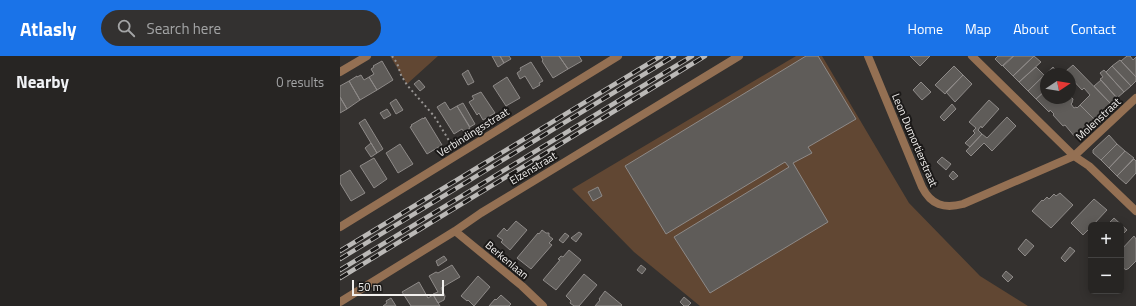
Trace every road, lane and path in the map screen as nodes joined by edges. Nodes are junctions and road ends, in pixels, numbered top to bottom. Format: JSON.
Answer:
{"nodes":[{"id":1,"x":367,"y":56,"type":"edge"},
{"id":2,"x":392,"y":56,"type":"edge"},
{"id":3,"x":618,"y":56,"type":"edge"},
{"id":4,"x":739,"y":56,"type":"edge"},
{"id":5,"x":868,"y":56,"type":"edge"},
{"id":6,"x":972,"y":56,"type":"edge"},
{"id":7,"x":340,"y":72,"type":"edge"},
{"id":8,"x":1136,"y":98,"type":"edge"},
{"id":9,"x":458,"y":155,"type":"junction"},
{"id":10,"x":1074,"y":156,"type":"junction"},
{"id":11,"x":1136,"y":211,"type":"edge"},
{"id":12,"x":340,"y":227,"type":"edge"},
{"id":13,"x":455,"y":231,"type":"junction"},
{"id":14,"x":340,"y":302,"type":"edge"},
{"id":15,"x":543,"y":306,"type":"edge"}],
"edges":[{"from":1,"to":7,"type":"street"},
{"from":2,"to":9,"type":"path"},
{"from":3,"to":9,"type":"street","name":"Verbindingsstraat"},
{"from":4,"to":13,"type":"street","name":"Elzenstraat"},
{"from":5,"to":10,"type":"street","name":"Leon Dumortierstraat"},
{"from":6,"to":10,"type":"street"},
{"from":8,"to":10,"type":"street","name":"Molenstraat"},
{"from":9,"to":12,"type":"street","name":"Verbindingsstraat"},
{"from":10,"to":11,"type":"street"},
{"from":13,"to":14,"type":"street","name":"Elzenstraat"},
{"from":13,"to":15,"type":"street","name":"Berkenlaan"}]}
